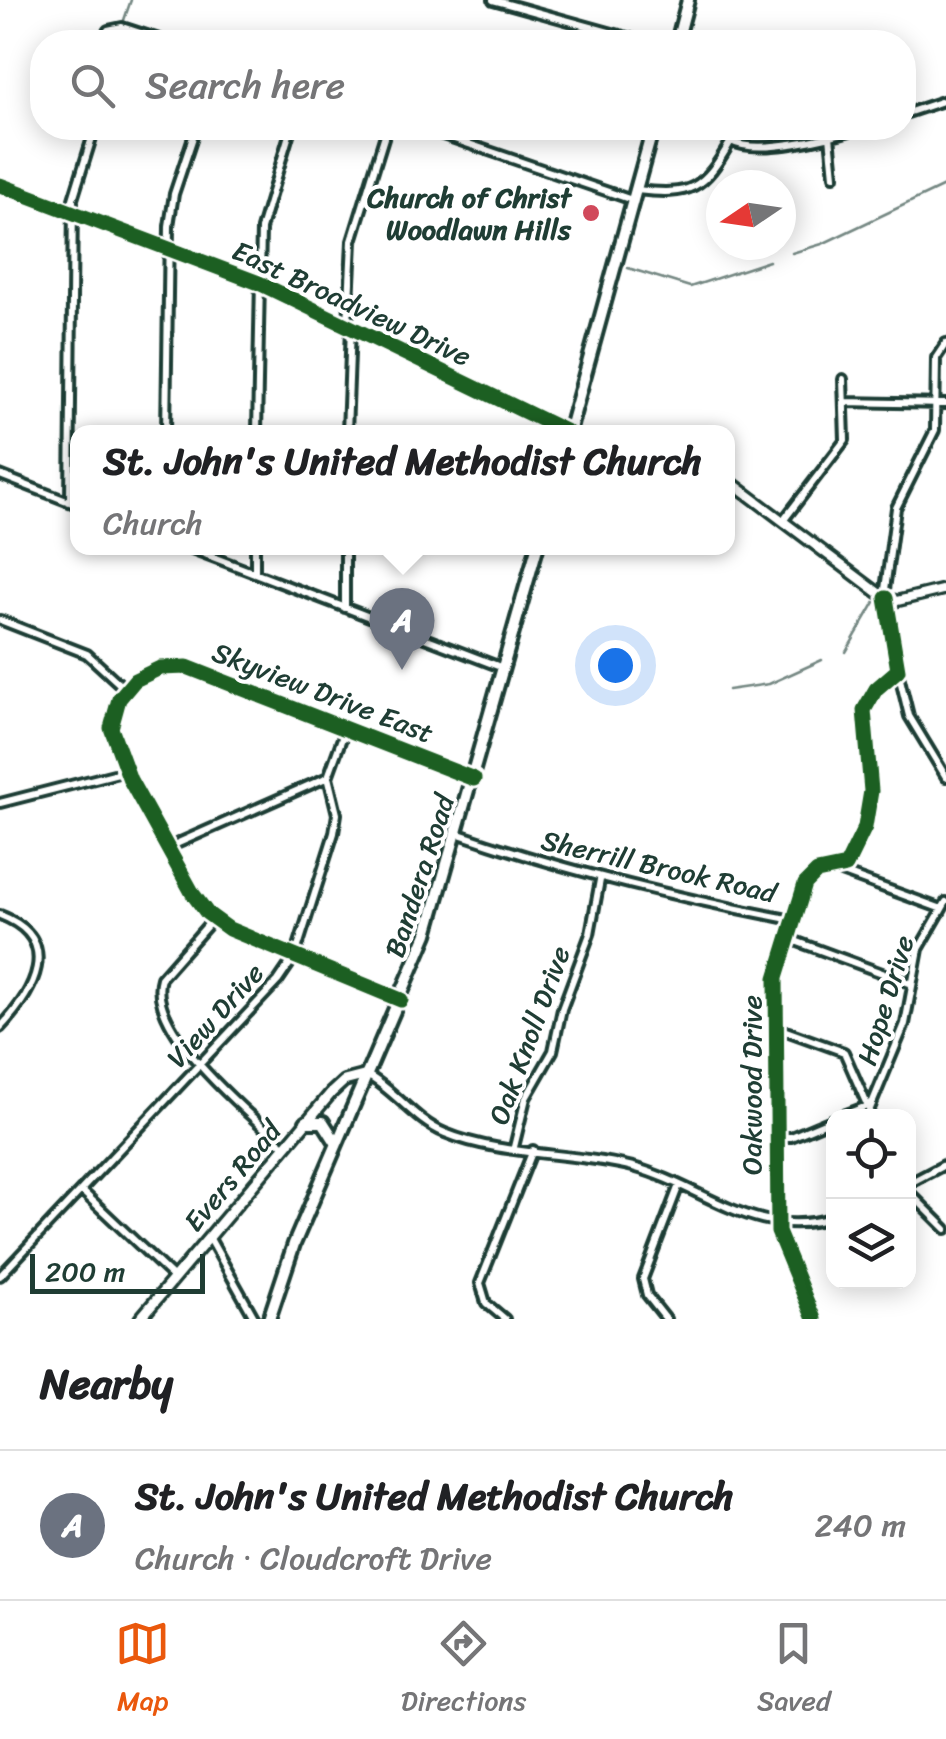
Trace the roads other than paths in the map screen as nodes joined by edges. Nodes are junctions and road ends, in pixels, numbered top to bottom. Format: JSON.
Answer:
{"nodes":[{"id":1,"x":493,"y":0,"type":"edge"},
{"id":2,"x":688,"y":0,"type":"edge"},
{"id":3,"x":602,"y":30,"type":"edge"},
{"id":4,"x":680,"y":30,"type":"edge"},
{"id":5,"x":946,"y":100,"type":"edge"},
{"id":6,"x":916,"y":110,"type":"edge"},
{"id":7,"x":91,"y":140,"type":"edge"},
{"id":8,"x":192,"y":140,"type":"edge"},
{"id":9,"x":288,"y":140,"type":"edge"},
{"id":10,"x":382,"y":140,"type":"edge"},
{"id":11,"x":460,"y":140,"type":"edge"},
{"id":12,"x":650,"y":140,"type":"edge"},
{"id":13,"x":800,"y":140,"type":"edge"},
{"id":14,"x":830,"y":140,"type":"edge"},
{"id":15,"x":731,"y":141,"type":"joint"},
{"id":16,"x":834,"y":176,"type":"dead end"},
{"id":17,"x":0,"y":186,"type":"edge"},
{"id":18,"x":634,"y":195,"type":"junction"},
{"id":19,"x":74,"y":213,"type":"junction"},
{"id":20,"x":171,"y":251,"type":"junction"},
{"id":21,"x":259,"y":283,"type":"junction"},
{"id":22,"x":350,"y":325,"type":"junction"},
{"id":23,"x":946,"y":343,"type":"edge"},
{"id":24,"x":843,"y":379,"type":"dead end"},
{"id":25,"x":844,"y":402,"type":"junction"},
{"id":26,"x":936,"y":404,"type":"junction"},
{"id":27,"x":946,"y":404,"type":"edge"},
{"id":28,"x":73,"y":425,"type":"edge"},
{"id":29,"x":166,"y":425,"type":"edge"},
{"id":30,"x":256,"y":425,"type":"edge"},
{"id":31,"x":347,"y":425,"type":"edge"},
{"id":32,"x":554,"y":425,"type":"edge"},
{"id":33,"x":570,"y":425,"type":"edge"},
{"id":34,"x":0,"y":475,"type":"edge"},
{"id":35,"x":735,"y":485,"type":"edge"},
{"id":36,"x":70,"y":502,"type":"edge"},
{"id":37,"x":782,"y":522,"type":"junction"},
{"id":38,"x":207,"y":555,"type":"edge"},
{"id":39,"x":255,"y":555,"type":"edge"},
{"id":40,"x":345,"y":555,"type":"edge"},
{"id":41,"x":535,"y":555,"type":"edge"},
{"id":42,"x":255,"y":573,"type":"junction"},
{"id":43,"x":946,"y":589,"type":"edge"},
{"id":44,"x":885,"y":598,"type":"junction"},
{"id":45,"x":344,"y":608,"type":"junction"},
{"id":46,"x":0,"y":620,"type":"edge"},
{"id":47,"x":504,"y":668,"type":"junction"},
{"id":48,"x":898,"y":670,"type":"junction"},
{"id":49,"x":125,"y":689,"type":"junction"},
{"id":50,"x":346,"y":727,"type":"junction"},
{"id":51,"x":126,"y":771,"type":"junction"},
{"id":52,"x":328,"y":777,"type":"junction"},
{"id":53,"x":946,"y":777,"type":"edge"},
{"id":54,"x":474,"y":778,"type":"junction"},
{"id":55,"x":0,"y":802,"type":"edge"},
{"id":56,"x":459,"y":834,"type":"junction"},
{"id":57,"x":167,"y":848,"type":"junction"},
{"id":58,"x":835,"y":870,"type":"junction"},
{"id":59,"x":600,"y":880,"type":"junction"},
{"id":60,"x":944,"y":906,"type":"edge"},
{"id":61,"x":0,"y":914,"type":"edge"},
{"id":62,"x":213,"y":919,"type":"junction"},
{"id":63,"x":793,"y":920,"type":"junction"},
{"id":64,"x":787,"y":938,"type":"junction"},
{"id":65,"x":295,"y":956,"type":"junction"},
{"id":66,"x":912,"y":984,"type":"junction"},
{"id":67,"x":401,"y":1000,"type":"junction"},
{"id":68,"x":776,"y":1027,"type":"junction"},
{"id":69,"x":0,"y":1028,"type":"edge"},
{"id":70,"x":200,"y":1066,"type":"junction"},
{"id":71,"x":366,"y":1075,"type":"junction"},
{"id":72,"x":868,"y":1109,"type":"edge"},
{"id":73,"x":870,"y":1109,"type":"edge"},
{"id":74,"x":306,"y":1122,"type":"junction"},
{"id":75,"x":826,"y":1123,"type":"edge"},
{"id":76,"x":777,"y":1138,"type":"junction"},
{"id":77,"x":337,"y":1144,"type":"junction"},
{"id":78,"x":285,"y":1147,"type":"junction"},
{"id":79,"x":514,"y":1147,"type":"junction"},
{"id":80,"x":533,"y":1150,"type":"junction"},
{"id":81,"x":946,"y":1164,"type":"edge"},
{"id":82,"x":916,"y":1182,"type":"edge"},
{"id":83,"x":679,"y":1184,"type":"junction"},
{"id":84,"x":81,"y":1190,"type":"junction"},
{"id":85,"x":916,"y":1196,"type":"edge"},
{"id":86,"x":826,"y":1218,"type":"edge"},
{"id":87,"x":777,"y":1224,"type":"junction"},
{"id":88,"x":946,"y":1229,"type":"edge"},
{"id":89,"x":209,"y":1238,"type":"junction"},
{"id":90,"x":0,"y":1276,"type":"edge"},
{"id":91,"x":174,"y":1278,"type":"junction"},
{"id":92,"x":140,"y":1319,"type":"edge"},
{"id":93,"x":255,"y":1319,"type":"edge"},
{"id":94,"x":269,"y":1319,"type":"edge"},
{"id":95,"x":506,"y":1319,"type":"edge"},
{"id":96,"x":666,"y":1319,"type":"edge"},
{"id":97,"x":814,"y":1319,"type":"edge"}],
"edges":[{"from":1,"to":3,"type":"street"},
{"from":2,"to":4,"type":"main road"},
{"from":5,"to":6,"type":"street"},
{"from":7,"to":19,"type":"street"},
{"from":8,"to":20,"type":"street"},
{"from":9,"to":21,"type":"street"},
{"from":10,"to":22,"type":"street"},
{"from":11,"to":18,"type":"street"},
{"from":12,"to":18,"type":"main road"},
{"from":13,"to":15,"type":"street"},
{"from":14,"to":16,"type":"street"},
{"from":15,"to":18,"type":"street"},
{"from":17,"to":19,"type":"street","name":"East Broadview Drive"},
{"from":18,"to":33,"type":"main road"},
{"from":19,"to":20,"type":"street","name":"East Broadview Drive"},
{"from":19,"to":28,"type":"street"},
{"from":20,"to":21,"type":"street","name":"East Broadview Drive"},
{"from":20,"to":29,"type":"street"},
{"from":21,"to":22,"type":"street","name":"East Broadview Drive"},
{"from":21,"to":30,"type":"street"},
{"from":22,"to":31,"type":"street"},
{"from":22,"to":32,"type":"street","name":"East Broadview Drive"},
{"from":23,"to":26,"type":"street"},
{"from":24,"to":25,"type":"street"},
{"from":25,"to":26,"type":"street"},
{"from":25,"to":37,"type":"street"},
{"from":26,"to":27,"type":"street"},
{"from":26,"to":44,"type":"street"},
{"from":34,"to":36,"type":"street"},
{"from":35,"to":37,"type":"street"},
{"from":37,"to":44,"type":"street"},
{"from":38,"to":42,"type":"street"},
{"from":39,"to":42,"type":"street"},
{"from":40,"to":45,"type":"street"},
{"from":41,"to":47,"type":"main road","name":"Bandera Road"},
{"from":42,"to":45,"type":"street"},
{"from":43,"to":44,"type":"street"},
{"from":44,"to":48,"type":"street"},
{"from":45,"to":47,"type":"street"},
{"from":46,"to":49,"type":"street"},
{"from":47,"to":54,"type":"main road","name":"Bandera Road"},
{"from":48,"to":53,"type":"street"},
{"from":48,"to":58,"type":"street","name":"Oakwood Drive"},
{"from":49,"to":50,"type":"street","name":"Skyview Drive East"},
{"from":49,"to":51,"type":"street"},
{"from":50,"to":52,"type":"street","name":"View Drive"},
{"from":50,"to":54,"type":"street","name":"Skyview Drive East"},
{"from":51,"to":55,"type":"street"},
{"from":51,"to":57,"type":"street"},
{"from":52,"to":57,"type":"street"},
{"from":52,"to":65,"type":"street","name":"View Drive"},
{"from":54,"to":56,"type":"main road","name":"Bandera Road"},
{"from":56,"to":59,"type":"street","name":"Sherrill Brook Road"},
{"from":56,"to":67,"type":"main road","name":"Bandera Road"},
{"from":57,"to":62,"type":"street"},
{"from":58,"to":60,"type":"street"},
{"from":58,"to":63,"type":"street","name":"Oakwood Drive"},
{"from":59,"to":63,"type":"street","name":"Sherrill Brook Road"},
{"from":59,"to":79,"type":"street","name":"Oak Knoll Drive"},
{"from":60,"to":66,"type":"street","name":"Hope Drive"},
{"from":61,"to":69,"type":"street"},
{"from":62,"to":65,"type":"street"},
{"from":62,"to":70,"type":"street"},
{"from":63,"to":64,"type":"street","name":"Oakwood Drive"},
{"from":64,"to":66,"type":"street"},
{"from":64,"to":68,"type":"street","name":"Oakwood Drive"},
{"from":65,"to":67,"type":"street"},
{"from":65,"to":70,"type":"street","name":"View Drive"},
{"from":66,"to":73,"type":"street","name":"Hope Drive"},
{"from":67,"to":71,"type":"main road","name":"Bandera Road"},
{"from":68,"to":72,"type":"street"},
{"from":68,"to":76,"type":"street","name":"Oakwood Drive"},
{"from":70,"to":78,"type":"street"},
{"from":70,"to":84,"type":"street","name":"View Drive"},
{"from":71,"to":74,"type":"main road","name":"Evers Road"},
{"from":71,"to":77,"type":"main road","name":"Bandera Road"},
{"from":71,"to":79,"type":"street"},
{"from":74,"to":77,"type":"main road"},
{"from":74,"to":78,"type":"main road","name":"Evers Road"},
{"from":75,"to":76,"type":"street"},
{"from":76,"to":87,"type":"street","name":"Oakwood Drive"},
{"from":77,"to":94,"type":"main road","name":"Bandera Road"},
{"from":78,"to":89,"type":"main road","name":"Evers Road"},
{"from":79,"to":80,"type":"street"},
{"from":80,"to":83,"type":"street"},
{"from":80,"to":95,"type":"street","name":"Oak Knoll Drive"},
{"from":81,"to":82,"type":"street"},
{"from":83,"to":87,"type":"street"},
{"from":83,"to":96,"type":"street"},
{"from":84,"to":90,"type":"street","name":"View Drive"},
{"from":84,"to":91,"type":"street"},
{"from":85,"to":88,"type":"street"},
{"from":86,"to":87,"type":"street"},
{"from":87,"to":97,"type":"street","name":"Oakwood Drive"},
{"from":89,"to":91,"type":"main road","name":"Evers Road"},
{"from":89,"to":93,"type":"street"},
{"from":91,"to":92,"type":"main road","name":"Evers Road"}]}
